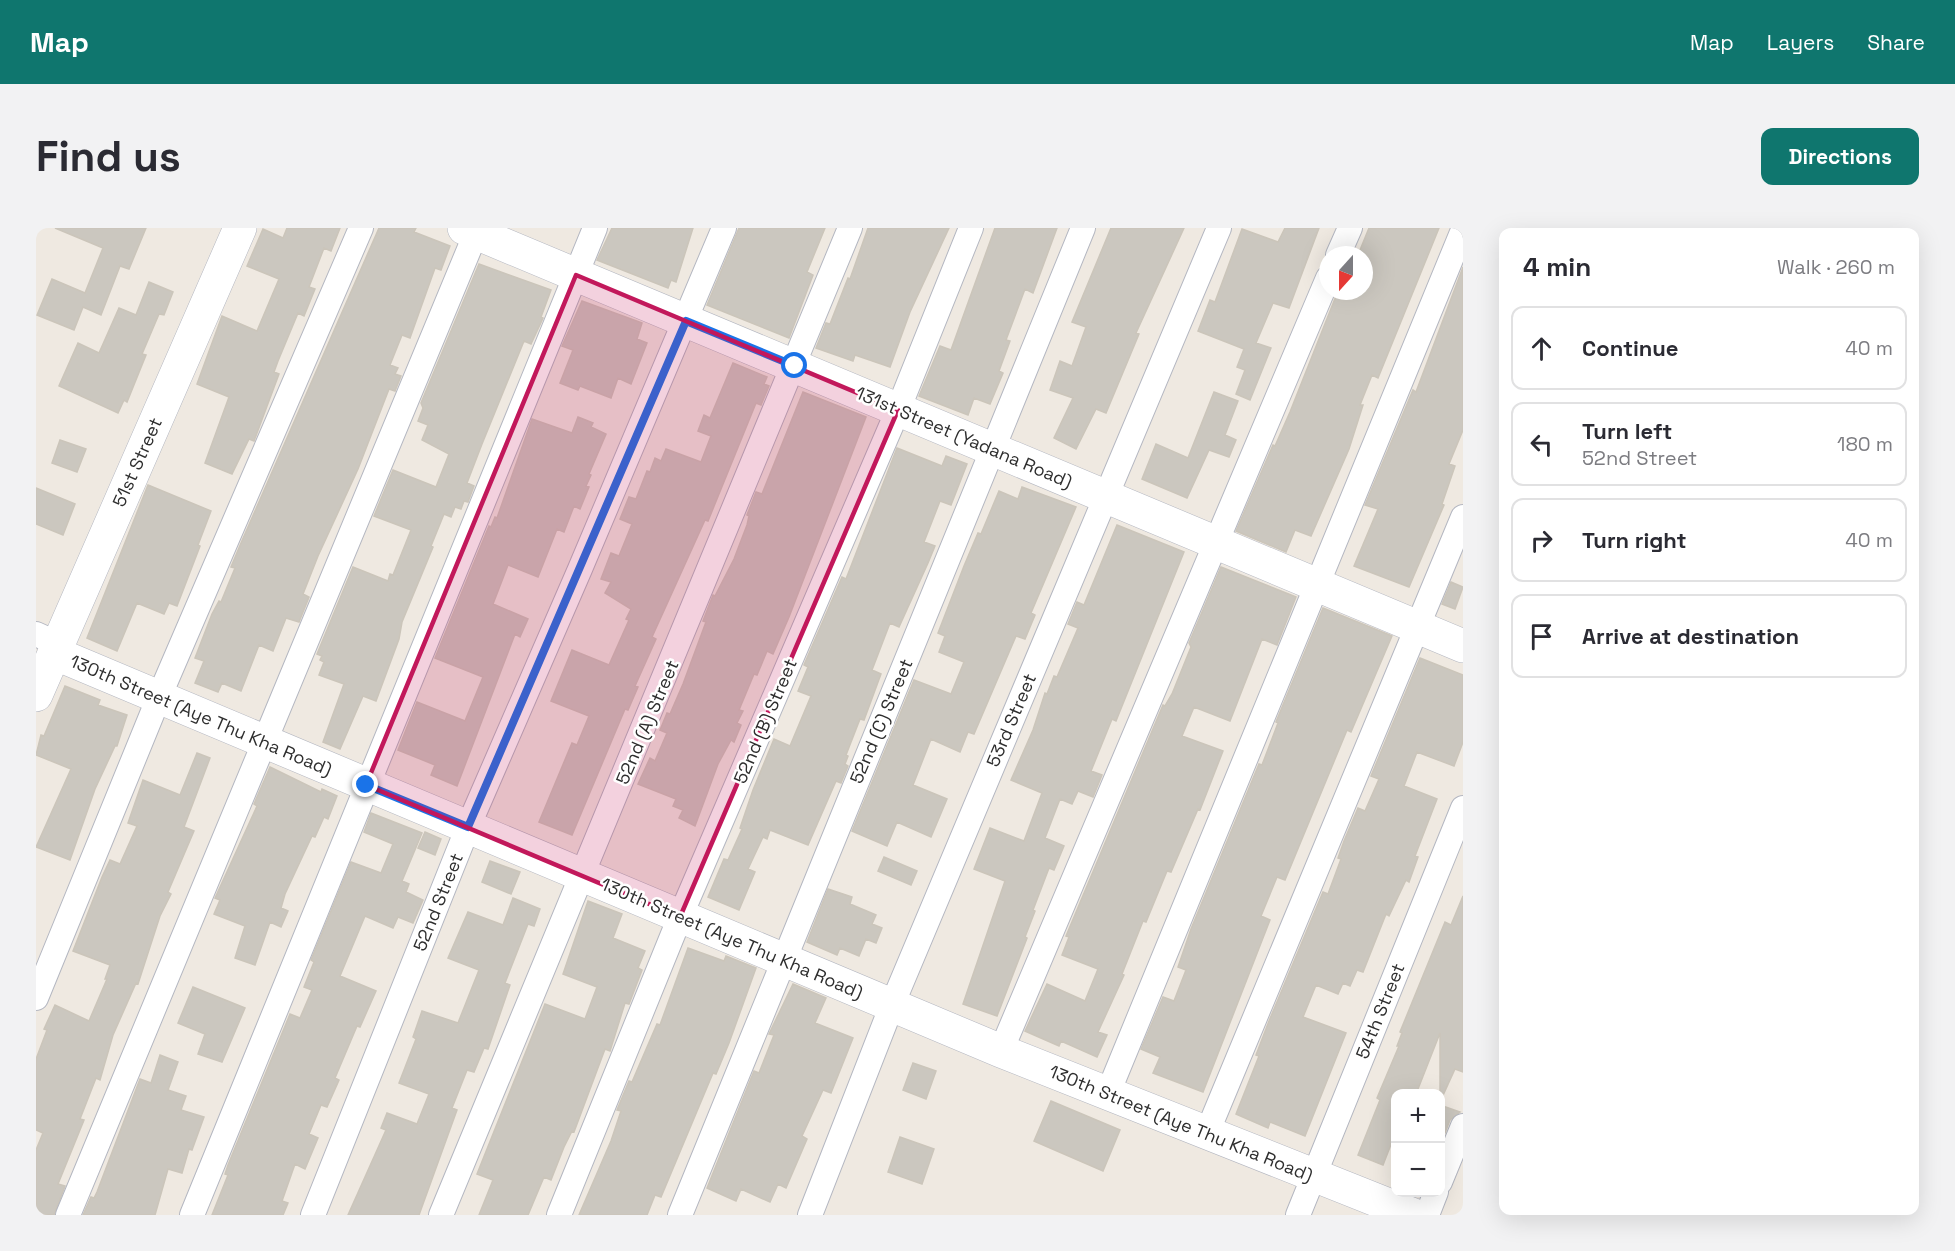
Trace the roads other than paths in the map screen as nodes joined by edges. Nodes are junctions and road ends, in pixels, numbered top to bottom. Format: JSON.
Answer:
{"nodes":[{"id":1,"x":240,"y":228,"type":"edge"},
{"id":2,"x":361,"y":228,"type":"edge"},
{"id":3,"x":595,"y":228,"type":"edge"},
{"id":4,"x":724,"y":228,"type":"edge"},
{"id":5,"x":850,"y":228,"type":"edge"},
{"id":6,"x":971,"y":228,"type":"edge"},
{"id":7,"x":1083,"y":228,"type":"edge"},
{"id":8,"x":1219,"y":228,"type":"edge"},
{"id":9,"x":1350,"y":228,"type":"edge"},
{"id":10,"x":473,"y":230,"type":"edge"},
{"id":11,"x":1463,"y":230,"type":"edge"},
{"id":12,"x":1342,"y":246,"type":"edge"},
{"id":13,"x":576,"y":275,"type":"junction"},
{"id":14,"x":1319,"y":299,"type":"edge"},
{"id":15,"x":686,"y":321,"type":"junction"},
{"id":16,"x":795,"y":366,"type":"junction"},
{"id":17,"x":898,"y":410,"type":"junction"},
{"id":18,"x":994,"y":450,"type":"junction"},
{"id":19,"x":1105,"y":495,"type":"junction"},
{"id":20,"x":1463,"y":517,"type":"edge"},
{"id":21,"x":1215,"y":540,"type":"junction"},
{"id":22,"x":1319,"y":584,"type":"junction"},
{"id":23,"x":1417,"y":628,"type":"junction"},
{"id":24,"x":49,"y":644,"type":"edge"},
{"id":25,"x":1463,"y":646,"type":"edge"},
{"id":26,"x":36,"y":695,"type":"edge"},
{"id":27,"x":159,"y":697,"type":"junction"},
{"id":28,"x":266,"y":742,"type":"junction"},
{"id":29,"x":366,"y":785,"type":"junction"},
{"id":30,"x":1463,"y":808,"type":"edge"},
{"id":31,"x":468,"y":827,"type":"junction"},
{"id":32,"x":582,"y":875,"type":"junction"},
{"id":33,"x":680,"y":917,"type":"junction"},
{"id":34,"x":782,"y":960,"type":"junction"},
{"id":35,"x":36,"y":998,"type":"edge"},
{"id":36,"x":892,"y":1005,"type":"junction"},
{"id":37,"x":1001,"y":1051,"type":"junction"},
{"id":38,"x":1108,"y":1093,"type":"junction"},
{"id":39,"x":1463,"y":1126,"type":"edge"},
{"id":40,"x":1208,"y":1133,"type":"junction"},
{"id":41,"x":1445,"y":1170,"type":"edge"},
{"id":42,"x":1313,"y":1177,"type":"junction"},
{"id":43,"x":1434,"y":1197,"type":"edge"},
{"id":44,"x":68,"y":1215,"type":"edge"},
{"id":45,"x":192,"y":1215,"type":"edge"},
{"id":46,"x":313,"y":1215,"type":"edge"},
{"id":47,"x":441,"y":1215,"type":"edge"},
{"id":48,"x":559,"y":1215,"type":"edge"},
{"id":49,"x":680,"y":1215,"type":"edge"},
{"id":50,"x":810,"y":1215,"type":"edge"},
{"id":51,"x":1298,"y":1215,"type":"edge"},
{"id":52,"x":1414,"y":1215,"type":"edge"},
{"id":53,"x":1427,"y":1215,"type":"edge"}],
"edges":[{"from":1,"to":24,"type":"street","name":"51st Street"},
{"from":2,"to":27,"type":"street"},
{"from":3,"to":13,"type":"street"},
{"from":4,"to":15,"type":"street","name":"52nd Street"},
{"from":5,"to":16,"type":"street","name":"52nd (A) Street"},
{"from":6,"to":17,"type":"street","name":"52nd (B) Street"},
{"from":7,"to":18,"type":"street","name":"52nd (C) Street"},
{"from":8,"to":19,"type":"street","name":"53rd Street"},
{"from":9,"to":12,"type":"street"},
{"from":10,"to":13,"type":"street","name":"131st Street (Yadana Road)"},
{"from":10,"to":28,"type":"street"},
{"from":11,"to":22,"type":"street"},
{"from":13,"to":15,"type":"street","name":"131st Street (Yadana Road)"},
{"from":13,"to":29,"type":"street"},
{"from":14,"to":21,"type":"street"},
{"from":15,"to":16,"type":"street","name":"131st Street (Yadana Road)"},
{"from":15,"to":31,"type":"street","name":"52nd Street"},
{"from":16,"to":17,"type":"street","name":"131st Street (Yadana Road)"},
{"from":16,"to":32,"type":"street","name":"52nd (A) Street"},
{"from":17,"to":18,"type":"street","name":"131st Street (Yadana Road)"},
{"from":17,"to":33,"type":"street","name":"52nd (B) Street"},
{"from":18,"to":19,"type":"street","name":"131st Street (Yadana Road)"},
{"from":18,"to":34,"type":"street","name":"52nd (C) Street"},
{"from":19,"to":21,"type":"street","name":"131st Street (Yadana Road)"},
{"from":19,"to":36,"type":"street","name":"53rd Street"},
{"from":20,"to":23,"type":"street"},
{"from":21,"to":22,"type":"street","name":"131st Street (Yadana Road)"},
{"from":21,"to":37,"type":"street"},
{"from":22,"to":23,"type":"street","name":"131st Street (Yadana Road)"},
{"from":22,"to":38,"type":"street"},
{"from":23,"to":25,"type":"street","name":"131st Street (Yadana Road)"},
{"from":23,"to":40,"type":"street"},
{"from":24,"to":26,"type":"street","name":"51st Street"},
{"from":24,"to":27,"type":"street","name":"130th Street (Aye Thu Kha Road)"},
{"from":27,"to":28,"type":"street","name":"130th Street (Aye Thu Kha Road)"},
{"from":27,"to":35,"type":"street"},
{"from":28,"to":29,"type":"street","name":"130th Street (Aye Thu Kha Road)"},
{"from":28,"to":44,"type":"street"},
{"from":29,"to":31,"type":"street","name":"130th Street (Aye Thu Kha Road)"},
{"from":29,"to":45,"type":"street"},
{"from":30,"to":42,"type":"street","name":"54th Street"},
{"from":31,"to":32,"type":"street","name":"130th Street (Aye Thu Kha Road)"},
{"from":31,"to":46,"type":"street","name":"52nd Street"},
{"from":32,"to":33,"type":"street","name":"130th Street (Aye Thu Kha Road)"},
{"from":32,"to":47,"type":"street","name":"52nd (A) Street"},
{"from":33,"to":34,"type":"street","name":"130th Street (Aye Thu Kha Road)"},
{"from":33,"to":48,"type":"street","name":"52nd (B) Street"},
{"from":34,"to":36,"type":"street","name":"130th Street (Aye Thu Kha Road)"},
{"from":34,"to":49,"type":"street","name":"52nd (C) Street"},
{"from":36,"to":37,"type":"street","name":"130th Street (Aye Thu Kha Road)"},
{"from":36,"to":50,"type":"street","name":"53rd Street"},
{"from":37,"to":38,"type":"street","name":"130th Street (Aye Thu Kha Road)"},
{"from":38,"to":40,"type":"street","name":"130th Street (Aye Thu Kha Road)"},
{"from":39,"to":41,"type":"street"},
{"from":40,"to":42,"type":"street","name":"130th Street (Aye Thu Kha Road)"},
{"from":42,"to":51,"type":"street","name":"54th Street"},
{"from":42,"to":52,"type":"street","name":"130th Street (Aye Thu Kha Road)"},
{"from":43,"to":53,"type":"street"}]}
